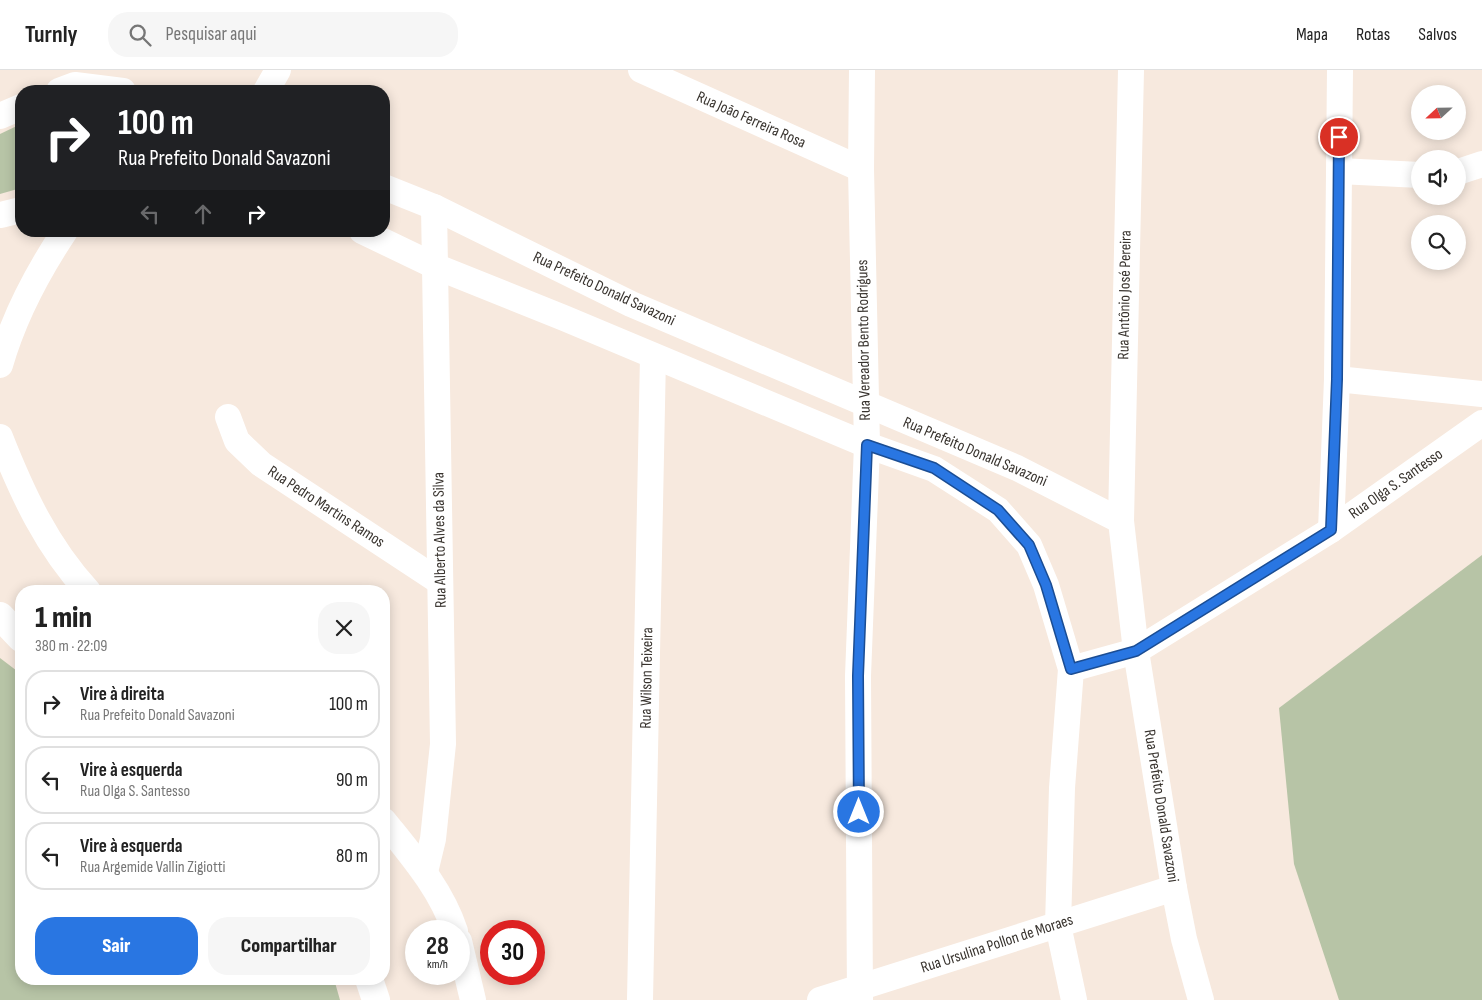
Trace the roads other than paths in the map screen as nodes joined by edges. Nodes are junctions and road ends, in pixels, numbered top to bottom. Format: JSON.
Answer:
{"nodes":[{"id":1,"x":278,"y":70,"type":"edge"},
{"id":2,"x":640,"y":70,"type":"edge"},
{"id":3,"x":862,"y":70,"type":"edge"},
{"id":4,"x":1131,"y":70,"type":"edge"},
{"id":5,"x":1340,"y":70,"type":"edge"},
{"id":6,"x":269,"y":85,"type":"edge"},
{"id":7,"x":15,"y":110,"type":"edge"},
{"id":8,"x":0,"y":116,"type":"edge"},
{"id":9,"x":1482,"y":164,"type":"edge"},
{"id":10,"x":1466,"y":169,"type":"edge"},
{"id":11,"x":861,"y":170,"type":"junction"},
{"id":12,"x":1339,"y":171,"type":"junction"},
{"id":13,"x":1411,"y":175,"type":"edge"},
{"id":14,"x":390,"y":189,"type":"edge"},
{"id":15,"x":434,"y":207,"type":"junction"},
{"id":16,"x":15,"y":211,"type":"edge"},
{"id":17,"x":0,"y":215,"type":"edge"},
{"id":18,"x":61,"y":237,"type":"edge"},
{"id":19,"x":374,"y":237,"type":"edge"},
{"id":20,"x":437,"y":267,"type":"junction"},
{"id":21,"x":653,"y":356,"type":"junction"},
{"id":22,"x":0,"y":365,"type":"edge"},
{"id":23,"x":1337,"y":379,"type":"junction"},
{"id":24,"x":1482,"y":394,"type":"edge"},
{"id":25,"x":865,"y":405,"type":"junction"},
{"id":26,"x":228,"y":417,"type":"dead end"},
{"id":27,"x":1482,"y":423,"type":"edge"},
{"id":28,"x":0,"y":437,"type":"edge"},
{"id":29,"x":867,"y":445,"type":"junction"},
{"id":30,"x":1120,"y":521,"type":"junction"},
{"id":31,"x":1331,"y":530,"type":"junction"},
{"id":32,"x":440,"y":582,"type":"junction"},
{"id":33,"x":83,"y":585,"type":"edge"},
{"id":34,"x":0,"y":616,"type":"edge"},
{"id":35,"x":15,"y":632,"type":"edge"},
{"id":36,"x":1136,"y":651,"type":"junction"},
{"id":37,"x":1071,"y":669,"type":"junction"},
{"id":38,"x":390,"y":828,"type":"edge"},
{"id":39,"x":425,"y":872,"type":"junction"},
{"id":40,"x":1174,"y":888,"type":"junction"},
{"id":41,"x":451,"y":920,"type":"edge"},
{"id":42,"x":1058,"y":925,"type":"junction"},
{"id":43,"x":371,"y":985,"type":"edge"},
{"id":44,"x":469,"y":985,"type":"edge"},
{"id":45,"x":860,"y":994,"type":"edge"},
{"id":46,"x":376,"y":1000,"type":"edge"},
{"id":47,"x":473,"y":1000,"type":"edge"},
{"id":48,"x":640,"y":1000,"type":"edge"},
{"id":49,"x":820,"y":1000,"type":"edge"},
{"id":50,"x":1074,"y":1000,"type":"edge"},
{"id":51,"x":1201,"y":1000,"type":"edge"}],
"edges":[{"from":1,"to":6,"type":"street"},
{"from":2,"to":11,"type":"street","name":"Rua João Ferreira Rosa"},
{"from":3,"to":11,"type":"street","name":"Rua Vereador Bento Rodrigues"},
{"from":4,"to":30,"type":"street","name":"Rua Antônio José Pereira"},
{"from":5,"to":12,"type":"street"},
{"from":7,"to":8,"type":"street"},
{"from":9,"to":10,"type":"street"},
{"from":11,"to":25,"type":"street","name":"Rua Vereador Bento Rodrigues"},
{"from":12,"to":13,"type":"street"},
{"from":12,"to":23,"type":"street"},
{"from":14,"to":15,"type":"street","name":"Rua Prefeito Donald Savazoni"},
{"from":15,"to":20,"type":"street","name":"Rua Alberto Alves da Silva"},
{"from":15,"to":25,"type":"street","name":"Rua Prefeito Donald Savazoni"},
{"from":16,"to":17,"type":"street"},
{"from":18,"to":22,"type":"street"},
{"from":19,"to":20,"type":"street","name":"Rua Prefeito Donald Savazoni"},
{"from":20,"to":21,"type":"street","name":"Rua Prefeito Donald Savazoni"},
{"from":20,"to":32,"type":"street","name":"Rua Alberto Alves da Silva"},
{"from":21,"to":29,"type":"street","name":"Rua Prefeito Donald Savazoni"},
{"from":21,"to":48,"type":"street","name":"Rua Wilson Teixeira"},
{"from":23,"to":24,"type":"street"},
{"from":23,"to":31,"type":"street"},
{"from":25,"to":29,"type":"street","name":"Rua Vereador Bento Rodrigues"},
{"from":25,"to":30,"type":"street","name":"Rua Prefeito Donald Savazoni"},
{"from":26,"to":32,"type":"street","name":"Rua Pedro Martins Ramos"},
{"from":27,"to":31,"type":"street","name":"Rua Olga S. Santesso"},
{"from":28,"to":33,"type":"street"},
{"from":29,"to":37,"type":"street","name":"Rua Prefeito Donald Savazoni"},
{"from":29,"to":45,"type":"street","name":"Rua Vereador Bento Rodrigues"},
{"from":30,"to":36,"type":"street","name":"Rua Prefeito Donald Savazoni"},
{"from":31,"to":36,"type":"street","name":"Rua Olga S. Santesso"},
{"from":32,"to":39,"type":"street","name":"Rua Alberto Alves da Silva"},
{"from":34,"to":35,"type":"main road"},
{"from":36,"to":37,"type":"street","name":"Rua Olga S. Santesso"},
{"from":36,"to":40,"type":"street","name":"Rua Prefeito Donald Savazoni"},
{"from":37,"to":42,"type":"street","name":"Rua Prefeito Donald Savazoni"},
{"from":38,"to":39,"type":"street"},
{"from":39,"to":41,"type":"street"},
{"from":40,"to":42,"type":"street","name":"Rua Ursulina Pollon de Moraes"},
{"from":40,"to":51,"type":"street","name":"Rua Prefeito Donald Savazoni"},
{"from":42,"to":45,"type":"street","name":"Rua Ursulina Pollon de Moraes"},
{"from":42,"to":50,"type":"street","name":"Rua Prefeito Donald Savazoni"},
{"from":43,"to":46,"type":"main road"},
{"from":44,"to":47,"type":"street"},
{"from":45,"to":49,"type":"street","name":"Rua Ursulina Pollon de Moraes"}]}
